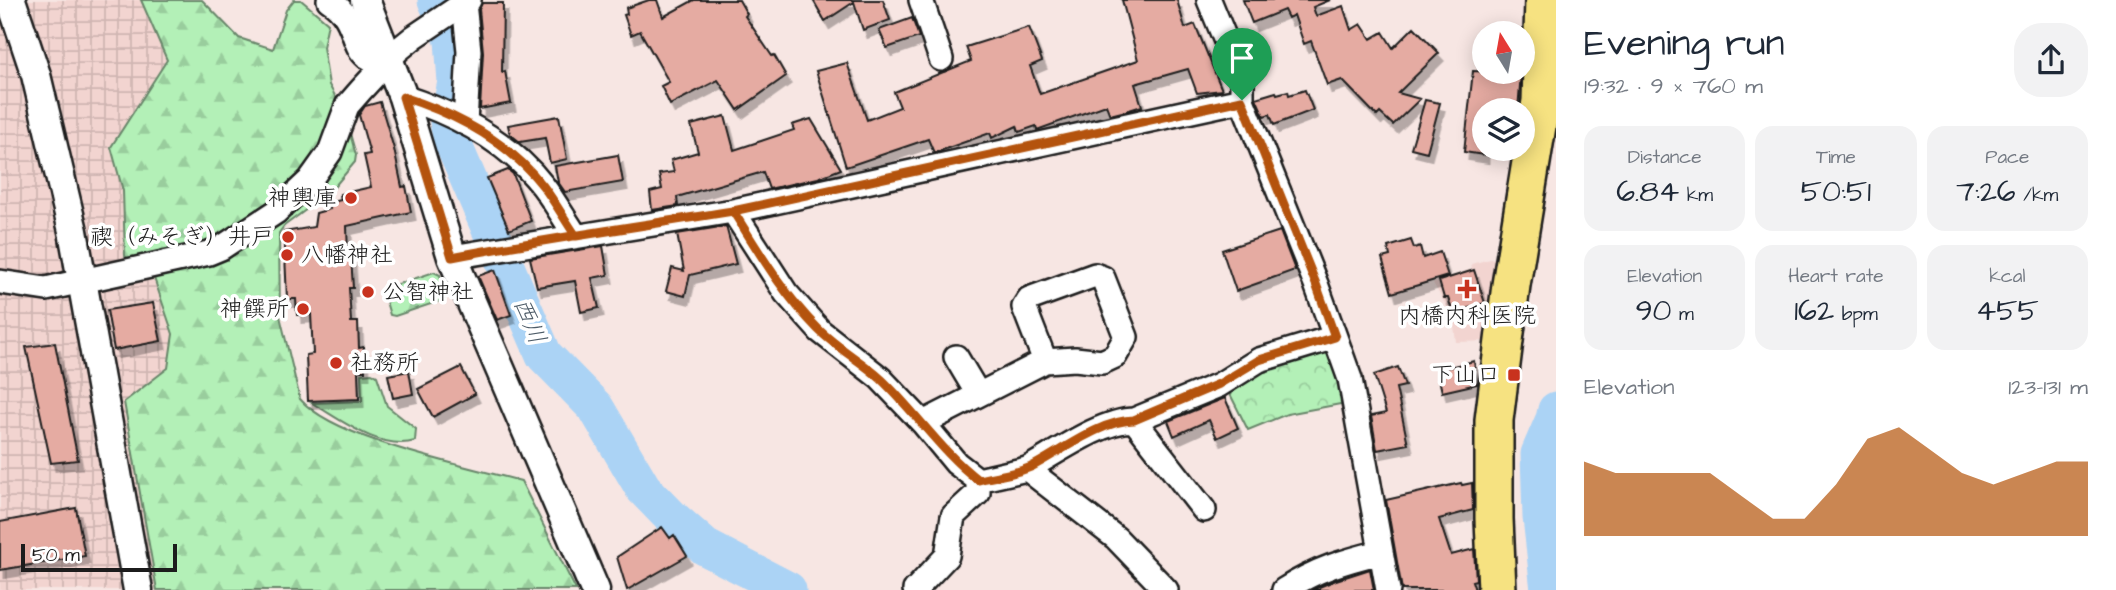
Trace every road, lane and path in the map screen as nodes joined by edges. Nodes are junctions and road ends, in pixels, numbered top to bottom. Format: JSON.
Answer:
{"nodes":[{"id":1,"x":11,"y":0,"type":"edge"},
{"id":2,"x":329,"y":0,"type":"edge"},
{"id":3,"x":365,"y":0,"type":"edge"},
{"id":4,"x":921,"y":0,"type":"edge"},
{"id":5,"x":1209,"y":0,"type":"edge"},
{"id":6,"x":1544,"y":0,"type":"edge"},
{"id":7,"x":463,"y":4,"type":"edge"},
{"id":8,"x":942,"y":59,"type":"dead end"},
{"id":9,"x":388,"y":61,"type":"junction"},
{"id":10,"x":403,"y":97,"type":"junction"},
{"id":11,"x":1242,"y":100,"type":"junction"},
{"id":12,"x":454,"y":117,"type":"junction"},
{"id":13,"x":733,"y":211,"type":"junction"},
{"id":14,"x":576,"y":236,"type":"junction"},
{"id":15,"x":452,"y":257,"type":"junction"},
{"id":16,"x":0,"y":282,"type":"edge"},
{"id":17,"x":80,"y":282,"type":"junction"},
{"id":18,"x":1335,"y":337,"type":"junction"},
{"id":19,"x":956,"y":358,"type":"dead end"},
{"id":20,"x":1045,"y":361,"type":"junction"},
{"id":21,"x":978,"y":394,"type":"junction"},
{"id":22,"x":1134,"y":420,"type":"junction"},
{"id":23,"x":923,"y":423,"type":"junction"},
{"id":24,"x":1027,"y":469,"type":"junction"},
{"id":25,"x":978,"y":480,"type":"junction"},
{"id":26,"x":1204,"y":510,"type":"dead end"},
{"id":27,"x":1381,"y":552,"type":"junction"},
{"id":28,"x":138,"y":590,"type":"edge"},
{"id":29,"x":595,"y":590,"type":"edge"},
{"id":30,"x":915,"y":590,"type":"edge"},
{"id":31,"x":1166,"y":590,"type":"edge"},
{"id":32,"x":1284,"y":590,"type":"edge"},
{"id":33,"x":1388,"y":590,"type":"edge"},
{"id":34,"x":1497,"y":590,"type":"edge"}],
"edges":[{"from":1,"to":17,"type":"street"},
{"from":2,"to":9,"type":"street"},
{"from":3,"to":9,"type":"street"},
{"from":4,"to":8,"type":"street"},
{"from":5,"to":11,"type":"street"},
{"from":6,"to":34,"type":"main road"},
{"from":7,"to":9,"type":"street"},
{"from":7,"to":12,"type":"street"},
{"from":9,"to":10,"type":"street"},
{"from":9,"to":17,"type":"street"},
{"from":10,"to":12,"type":"street"},
{"from":10,"to":15,"type":"street"},
{"from":11,"to":13,"type":"street"},
{"from":11,"to":18,"type":"street"},
{"from":12,"to":14,"type":"street"},
{"from":13,"to":14,"type":"street"},
{"from":13,"to":23,"type":"street"},
{"from":14,"to":15,"type":"street"},
{"from":15,"to":29,"type":"street"},
{"from":16,"to":17,"type":"street"},
{"from":17,"to":28,"type":"street"},
{"from":18,"to":22,"type":"street"},
{"from":18,"to":27,"type":"street"},
{"from":19,"to":21,"type":"street"},
{"from":20,"to":20,"type":"street"},
{"from":20,"to":21,"type":"street"},
{"from":21,"to":23,"type":"street"},
{"from":22,"to":24,"type":"street"},
{"from":22,"to":26,"type":"street"},
{"from":23,"to":25,"type":"street"},
{"from":24,"to":25,"type":"street"},
{"from":24,"to":31,"type":"street"},
{"from":25,"to":30,"type":"street"},
{"from":27,"to":32,"type":"street"},
{"from":27,"to":33,"type":"street"}]}
